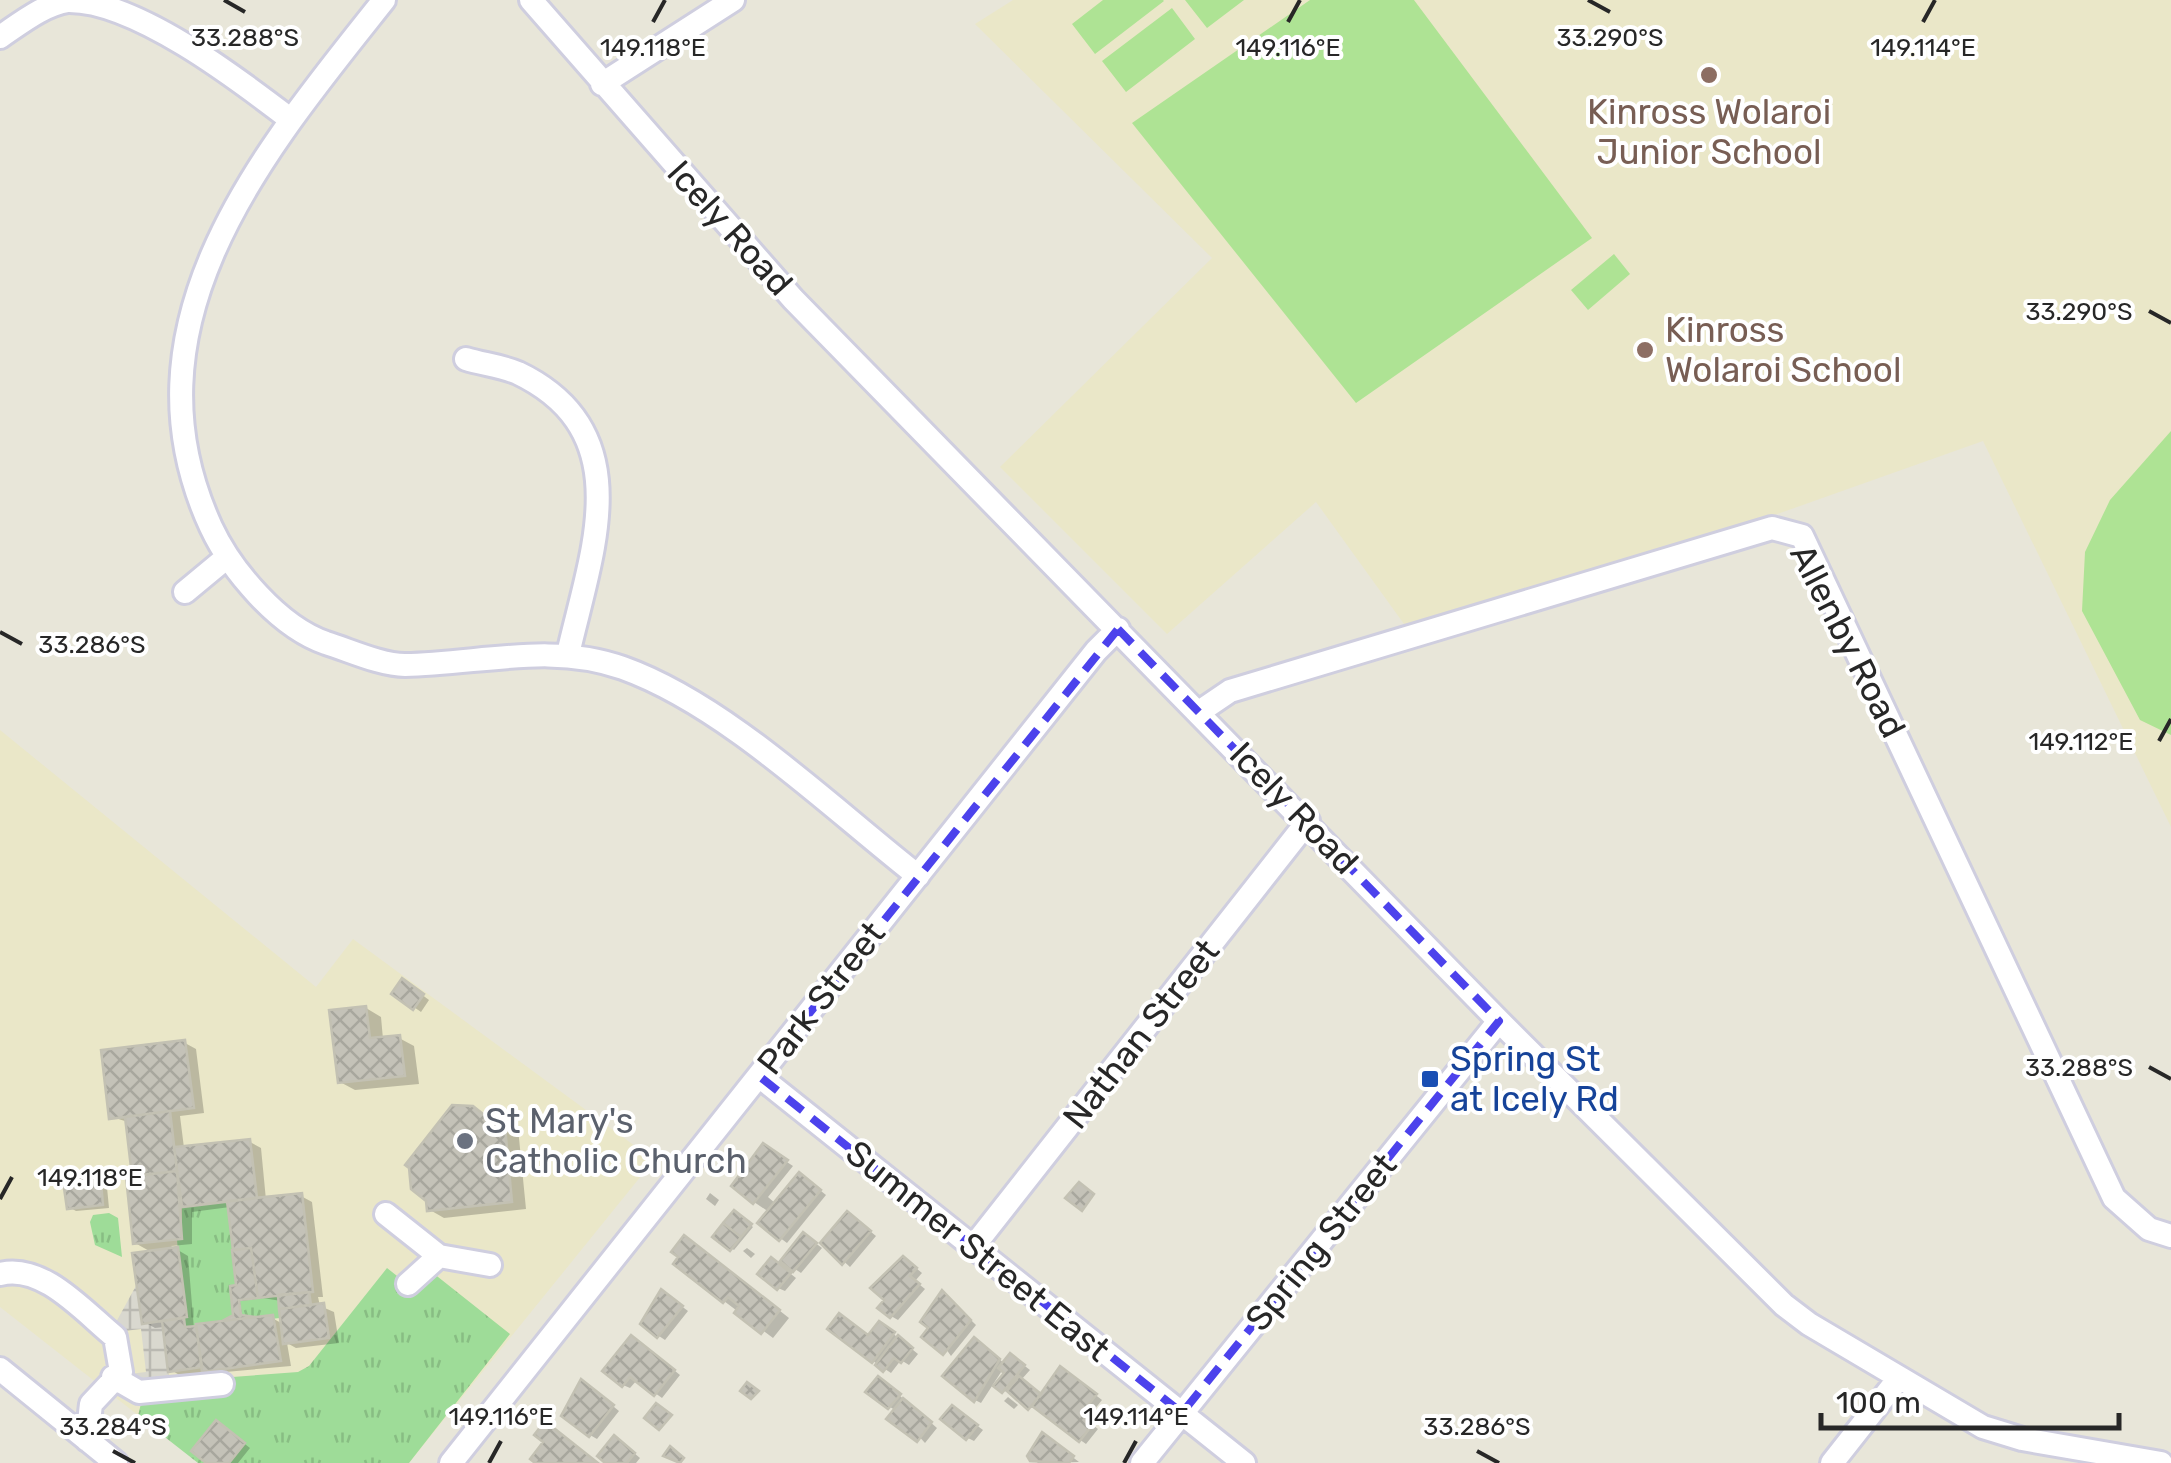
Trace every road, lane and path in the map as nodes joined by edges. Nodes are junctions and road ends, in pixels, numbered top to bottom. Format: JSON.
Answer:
{"nodes":[{"id":1,"x":70,"y":0,"type":"edge"},
{"id":2,"x":384,"y":0,"type":"edge"},
{"id":3,"x":531,"y":0,"type":"edge"},
{"id":4,"x":733,"y":0,"type":"edge"},
{"id":5,"x":0,"y":37,"type":"edge"},
{"id":6,"x":602,"y":84,"type":"junction"},
{"id":7,"x":290,"y":119,"type":"junction"},
{"id":8,"x":466,"y":360,"type":"dead end"},
{"id":9,"x":226,"y":558,"type":"junction"},
{"id":10,"x":185,"y":592,"type":"dead end"},
{"id":11,"x":1118,"y":629,"type":"junction"},
{"id":12,"x":568,"y":654,"type":"junction"},
{"id":13,"x":1199,"y":712,"type":"junction"},
{"id":14,"x":1308,"y":820,"type":"junction"},
{"id":15,"x":918,"y":876,"type":"junction"},
{"id":16,"x":1500,"y":1021,"type":"junction"},
{"id":17,"x":759,"y":1076,"type":"junction"},
{"id":18,"x":386,"y":1214,"type":"dead end"},
{"id":19,"x":2171,"y":1236,"type":"edge"},
{"id":20,"x":973,"y":1246,"type":"junction"},
{"id":21,"x":439,"y":1256,"type":"junction"},
{"id":22,"x":490,"y":1265,"type":"dead end"},
{"id":23,"x":0,"y":1274,"type":"edge"},
{"id":24,"x":408,"y":1284,"type":"dead end"},
{"id":25,"x":0,"y":1370,"type":"edge"},
{"id":26,"x":113,"y":1377,"type":"junction"},
{"id":27,"x":1899,"y":1378,"type":"junction"},
{"id":28,"x":222,"y":1384,"type":"dead end"},
{"id":29,"x":1182,"y":1414,"type":"junction"},
{"id":30,"x":87,"y":1440,"type":"junction"},
{"id":31,"x":116,"y":1463,"type":"edge"},
{"id":32,"x":451,"y":1463,"type":"edge"},
{"id":33,"x":1142,"y":1463,"type":"edge"},
{"id":34,"x":1244,"y":1463,"type":"edge"},
{"id":35,"x":1832,"y":1463,"type":"edge"},
{"id":36,"x":2161,"y":1463,"type":"edge"}],
"edges":[{"from":1,"to":5,"type":"street"},
{"from":1,"to":7,"type":"street"},
{"from":2,"to":7,"type":"street"},
{"from":3,"to":6,"type":"street","name":"Icely Road"},
{"from":4,"to":6,"type":"street"},
{"from":6,"to":11,"type":"street","name":"Icely Road"},
{"from":7,"to":9,"type":"street"},
{"from":8,"to":12,"type":"street"},
{"from":9,"to":10,"type":"street"},
{"from":9,"to":12,"type":"street"},
{"from":11,"to":13,"type":"street","name":"Icely Road"},
{"from":11,"to":15,"type":"street","name":"Park Street"},
{"from":12,"to":15,"type":"street"},
{"from":13,"to":14,"type":"street","name":"Icely Road"},
{"from":13,"to":19,"type":"street","name":"Allenby Road"},
{"from":14,"to":16,"type":"street","name":"Icely Road"},
{"from":14,"to":20,"type":"street","name":"Nathan Street"},
{"from":15,"to":17,"type":"street","name":"Park Street"},
{"from":16,"to":27,"type":"street","name":"Icely Road"},
{"from":16,"to":29,"type":"street","name":"Spring Street"},
{"from":17,"to":20,"type":"street","name":"Summer Street East"},
{"from":17,"to":32,"type":"street","name":"Park Street"},
{"from":18,"to":21,"type":"street"},
{"from":20,"to":29,"type":"street","name":"Summer Street East"},
{"from":21,"to":22,"type":"street"},
{"from":21,"to":24,"type":"street"},
{"from":23,"to":26,"type":"street"},
{"from":25,"to":30,"type":"street"},
{"from":26,"to":28,"type":"street"},
{"from":26,"to":30,"type":"street"},
{"from":27,"to":35,"type":"street"},
{"from":27,"to":36,"type":"street","name":"Icely Road"},
{"from":29,"to":33,"type":"street","name":"Spring Street"},
{"from":29,"to":34,"type":"street","name":"Summer Street East"},
{"from":30,"to":31,"type":"street"}]}
